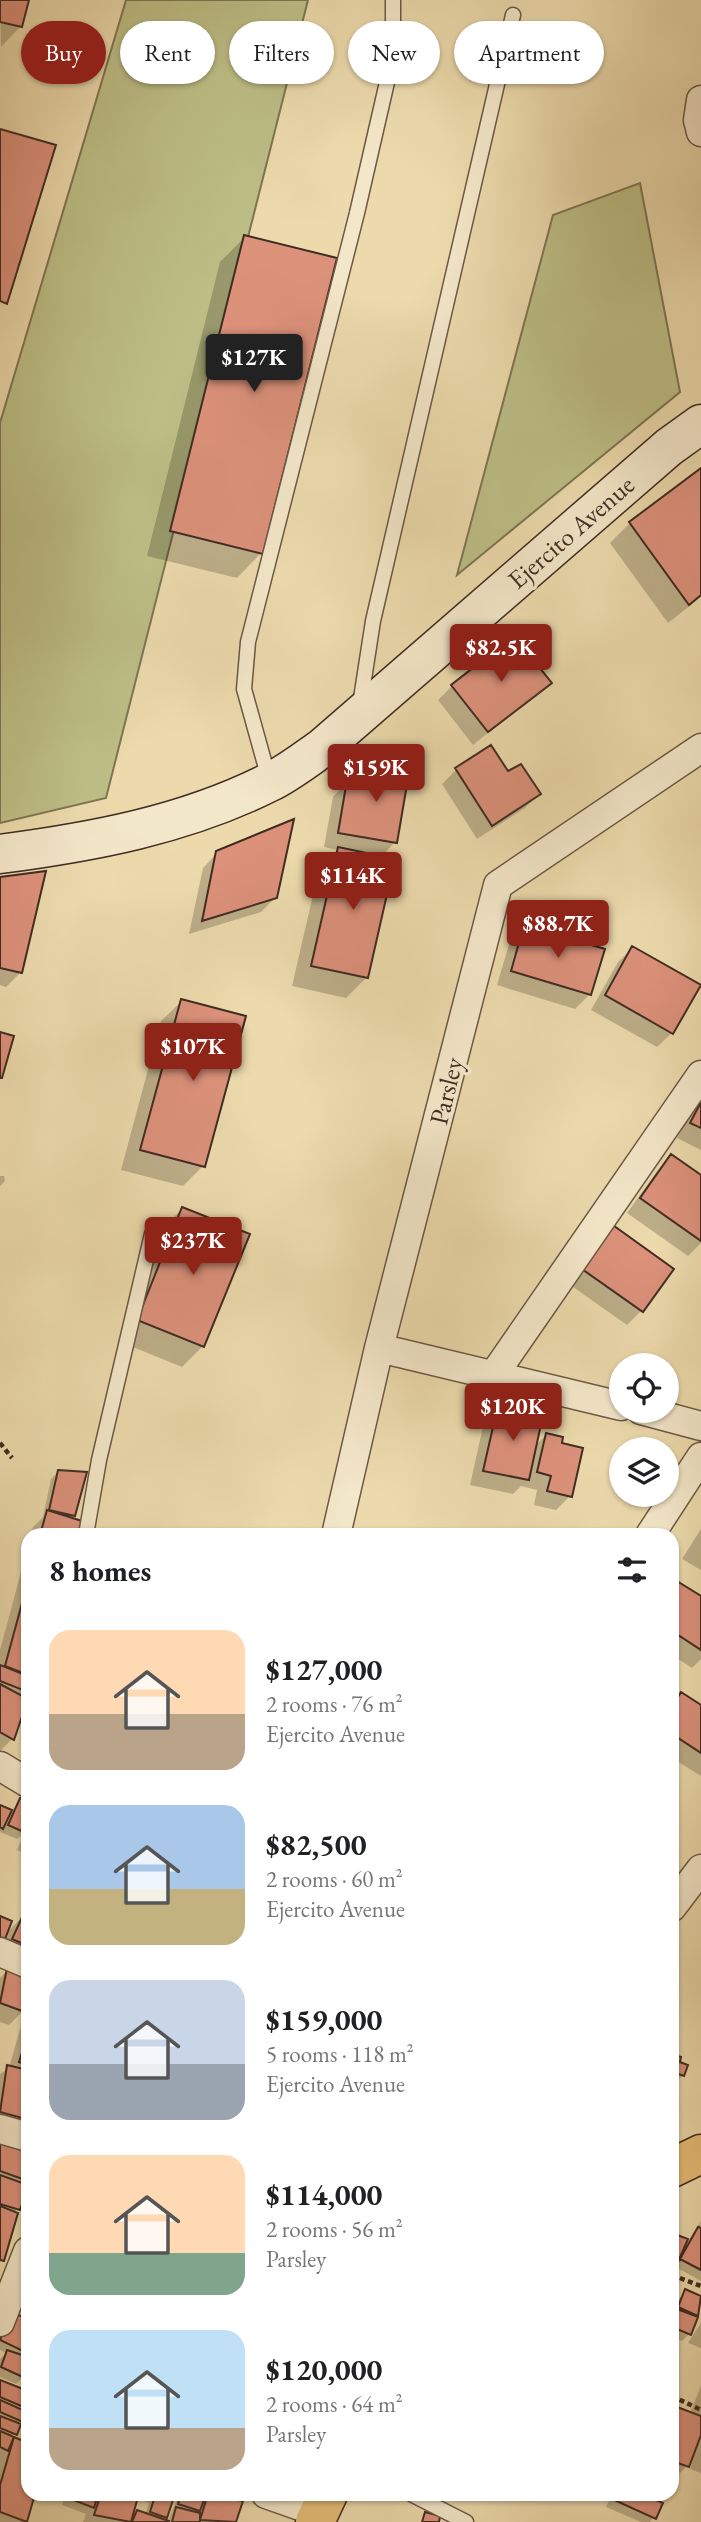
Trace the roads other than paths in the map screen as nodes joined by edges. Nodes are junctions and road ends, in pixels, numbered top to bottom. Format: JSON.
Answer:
{"nodes":[{"id":1,"x":393,"y":0,"type":"edge"},
{"id":2,"x":513,"y":15,"type":"dead end"},
{"id":3,"x":701,"y":424,"type":"edge"},
{"id":4,"x":359,"y":713,"type":"junction"},
{"id":5,"x":701,"y":748,"type":"edge"},
{"id":6,"x":270,"y":783,"type":"junction"},
{"id":7,"x":0,"y":854,"type":"edge"},
{"id":8,"x":701,"y":1075,"type":"edge"},
{"id":9,"x":152,"y":1234,"type":"dead end"},
{"id":10,"x":379,"y":1348,"type":"junction"},
{"id":11,"x":495,"y":1373,"type":"junction"},
{"id":12,"x":609,"y":1403,"type":"edge"},
{"id":13,"x":679,"y":1420,"type":"edge"},
{"id":14,"x":701,"y":1426,"type":"edge"},
{"id":15,"x":701,"y":1457,"type":"edge"},
{"id":16,"x":87,"y":1528,"type":"edge"},
{"id":17,"x":338,"y":1528,"type":"edge"},
{"id":18,"x":655,"y":1528,"type":"edge"},
{"id":19,"x":0,"y":1766,"type":"edge"},
{"id":20,"x":21,"y":1779,"type":"edge"},
{"id":21,"x":701,"y":1869,"type":"edge"},
{"id":22,"x":679,"y":1898,"type":"edge"},
{"id":23,"x":0,"y":1952,"type":"edge"},
{"id":24,"x":21,"y":1961,"type":"edge"},
{"id":25,"x":0,"y":2129,"type":"edge"},
{"id":26,"x":21,"y":2135,"type":"edge"},
{"id":27,"x":701,"y":2154,"type":"edge"},
{"id":28,"x":679,"y":2165,"type":"edge"},
{"id":29,"x":19,"y":2269,"type":"edge"},
{"id":30,"x":0,"y":2322,"type":"edge"},
{"id":31,"x":292,"y":2501,"type":"edge"},
{"id":32,"x":425,"y":2501,"type":"edge"},
{"id":33,"x":321,"y":2509,"type":"edge"},
{"id":34,"x":466,"y":2522,"type":"edge"}],
"edges":[{"from":1,"to":6,"type":"lane"},
{"from":2,"to":4,"type":"lane"},
{"from":3,"to":4,"type":"main road","name":"Ejercito Avenue"},
{"from":4,"to":6,"type":"main road","name":"Ejercito Avenue"},
{"from":5,"to":10,"type":"street","name":"Parsley"},
{"from":6,"to":7,"type":"main road","name":"Ejercito Avenue"},
{"from":8,"to":11,"type":"street"},
{"from":9,"to":16,"type":"lane"},
{"from":10,"to":11,"type":"street"},
{"from":10,"to":17,"type":"street","name":"Parsley"},
{"from":11,"to":12,"type":"street"},
{"from":13,"to":14,"type":"street"},
{"from":15,"to":18,"type":"street"},
{"from":19,"to":20,"type":"street"},
{"from":21,"to":22,"type":"street"},
{"from":23,"to":24,"type":"street"},
{"from":25,"to":26,"type":"street"},
{"from":27,"to":28,"type":"main road"},
{"from":29,"to":30,"type":"street"},
{"from":31,"to":33,"type":"street"},
{"from":32,"to":34,"type":"lane"}]}
